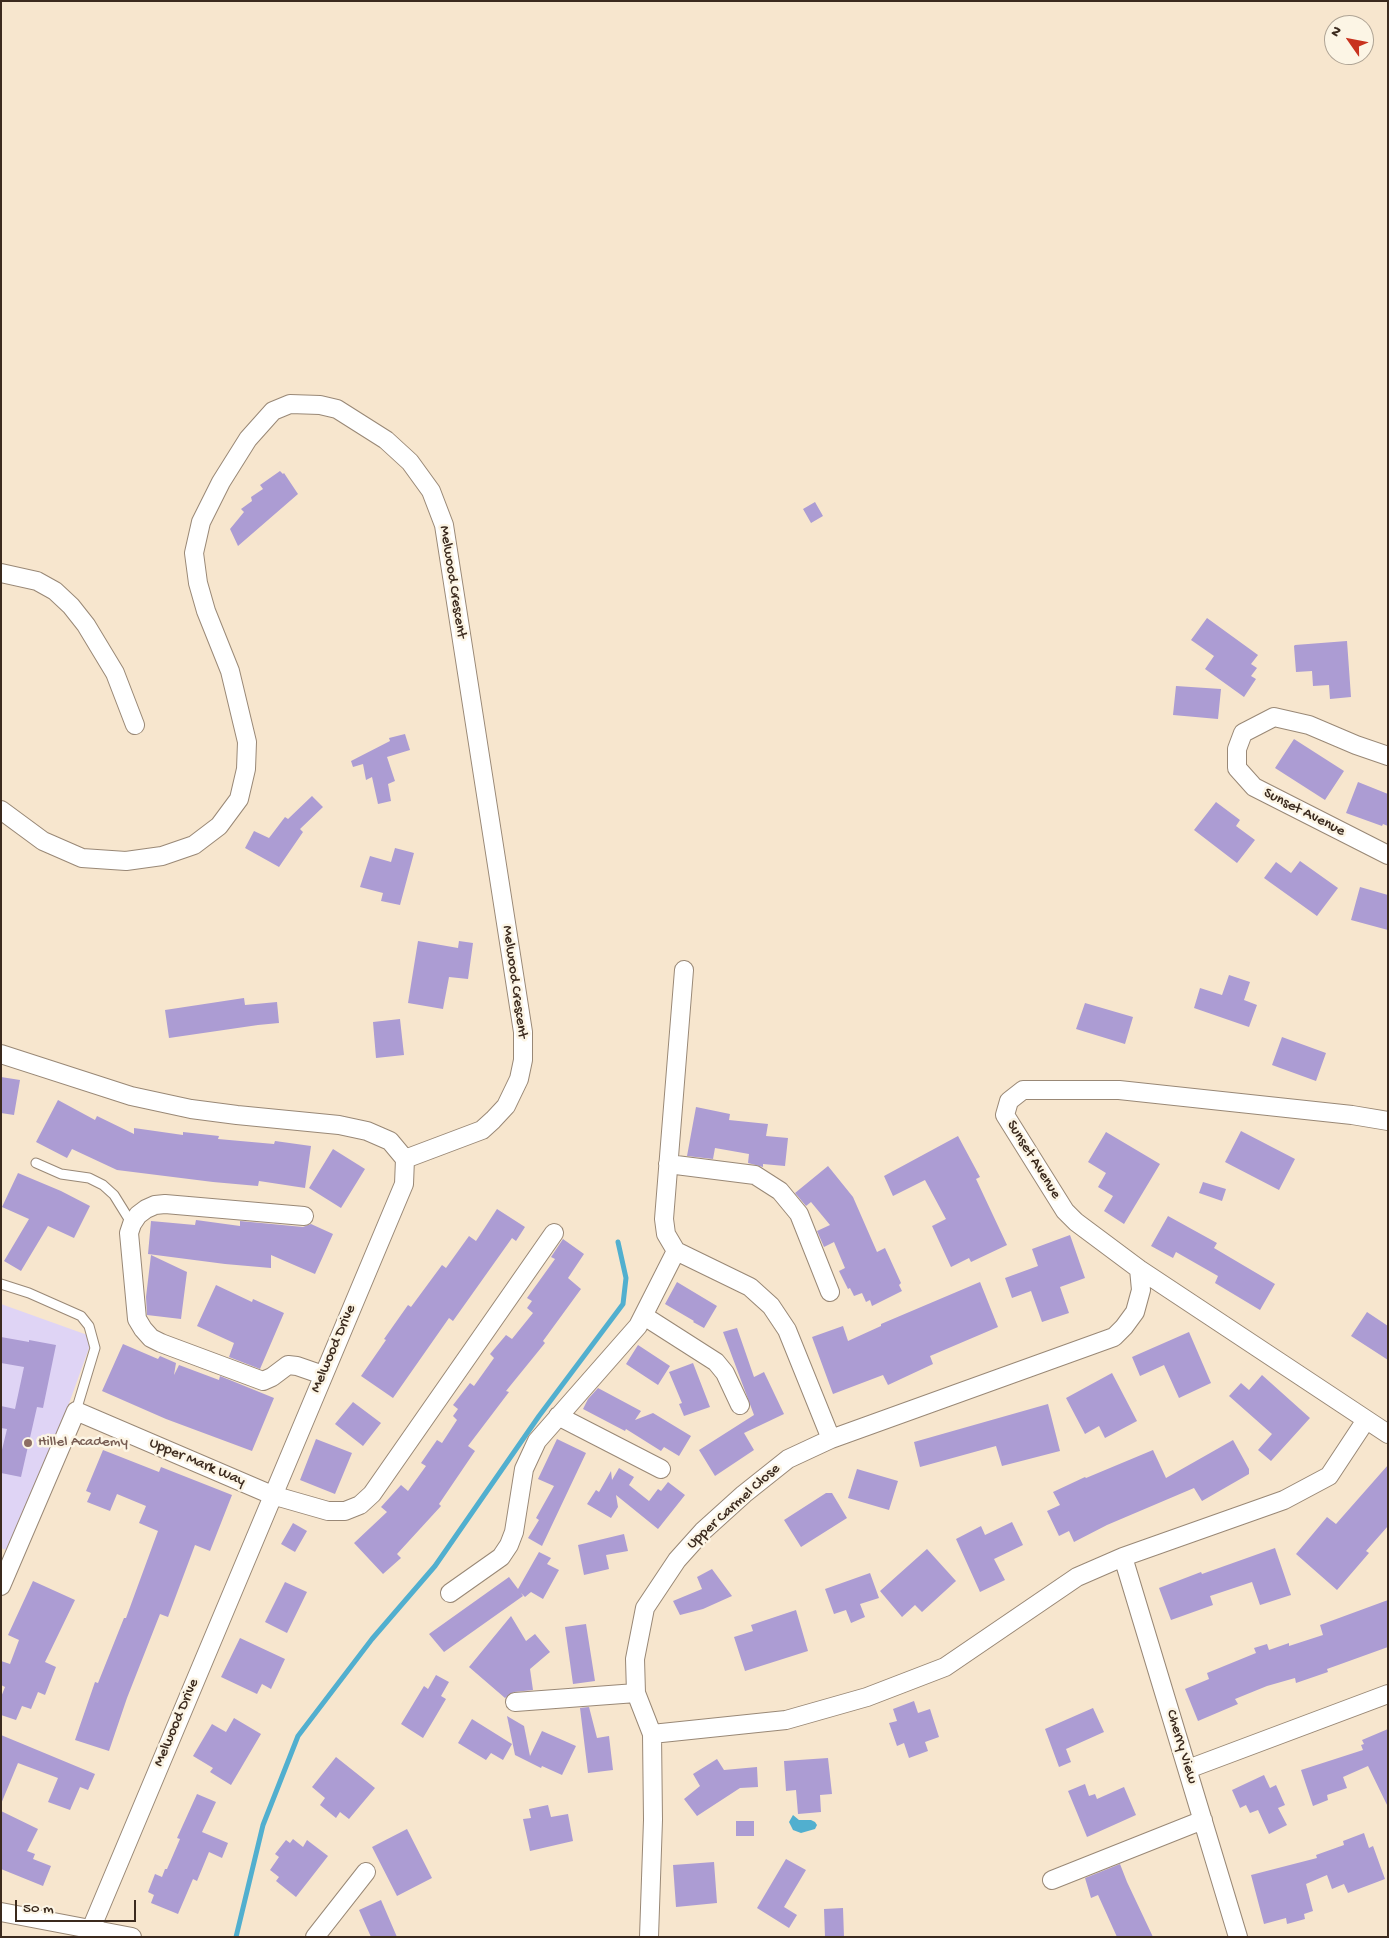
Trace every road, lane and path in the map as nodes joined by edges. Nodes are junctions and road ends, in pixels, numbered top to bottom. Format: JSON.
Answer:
{"nodes":[{"id":1,"x":1,"y":573,"type":"edge"},
{"id":2,"x":135,"y":725,"type":"dead end"},
{"id":3,"x":1388,"y":756,"type":"edge"},
{"id":4,"x":1,"y":810,"type":"edge"},
{"id":5,"x":1388,"y":855,"type":"edge"},
{"id":6,"x":684,"y":970,"type":"dead end"},
{"id":7,"x":1,"y":1054,"type":"edge"},
{"id":8,"x":1388,"y":1121,"type":"edge"},
{"id":9,"x":405,"y":1159,"type":"junction"},
{"id":10,"x":36,"y":1163,"type":"dead end"},
{"id":11,"x":668,"y":1164,"type":"junction"},
{"id":12,"x":304,"y":1216,"type":"dead end"},
{"id":13,"x":132,"y":1224,"type":"junction"},
{"id":14,"x":554,"y":1233,"type":"dead end"},
{"id":15,"x":676,"y":1251,"type":"junction"},
{"id":16,"x":1139,"y":1269,"type":"junction"},
{"id":17,"x":1,"y":1284,"type":"edge"},
{"id":18,"x":830,"y":1292,"type":"dead end"},
{"id":19,"x":644,"y":1316,"type":"junction"},
{"id":20,"x":322,"y":1375,"type":"junction"},
{"id":21,"x":740,"y":1405,"type":"dead end"},
{"id":22,"x":76,"y":1411,"type":"junction"},
{"id":23,"x":558,"y":1416,"type":"junction"},
{"id":24,"x":1366,"y":1420,"type":"junction"},
{"id":25,"x":1388,"y":1434,"type":"edge"},
{"id":26,"x":831,"y":1439,"type":"junction"},
{"id":27,"x":661,"y":1469,"type":"dead end"},
{"id":28,"x":272,"y":1495,"type":"junction"},
{"id":29,"x":1123,"y":1557,"type":"junction"},
{"id":30,"x":1,"y":1586,"type":"edge"},
{"id":31,"x":450,"y":1592,"type":"dead end"},
{"id":32,"x":636,"y":1693,"type":"junction"},
{"id":33,"x":1388,"y":1694,"type":"edge"},
{"id":34,"x":515,"y":1702,"type":"dead end"},
{"id":35,"x":652,"y":1734,"type":"junction"},
{"id":36,"x":1188,"y":1769,"type":"junction"},
{"id":37,"x":1203,"y":1820,"type":"junction"},
{"id":38,"x":366,"y":1872,"type":"dead end"},
{"id":39,"x":1052,"y":1880,"type":"dead end"},
{"id":40,"x":1,"y":1912,"type":"edge"},
{"id":41,"x":91,"y":1929,"type":"junction"},
{"id":42,"x":132,"y":1937,"type":"edge"},
{"id":43,"x":315,"y":1937,"type":"edge"},
{"id":44,"x":650,"y":1937,"type":"edge"},
{"id":45,"x":1238,"y":1937,"type":"edge"}],
"edges":[{"from":1,"to":2,"type":"street"},
{"from":3,"to":5,"type":"street","name":"Sunset Avenue"},
{"from":4,"to":9,"type":"street","name":"Melwood Crescent"},
{"from":6,"to":11,"type":"street"},
{"from":7,"to":9,"type":"street"},
{"from":8,"to":16,"type":"street","name":"Sunset Avenue"},
{"from":9,"to":20,"type":"street","name":"Melwood Drive"},
{"from":10,"to":13,"type":"lane"},
{"from":11,"to":15,"type":"street"},
{"from":11,"to":18,"type":"street"},
{"from":12,"to":13,"type":"street"},
{"from":13,"to":20,"type":"street"},
{"from":14,"to":28,"type":"street","name":"Upper Mark Way"},
{"from":15,"to":19,"type":"street"},
{"from":15,"to":26,"type":"street"},
{"from":16,"to":24,"type":"street","name":"Sunset Avenue"},
{"from":16,"to":26,"type":"street","name":"Upper Carmel Close"},
{"from":17,"to":22,"type":"lane"},
{"from":19,"to":21,"type":"street"},
{"from":19,"to":23,"type":"street"},
{"from":20,"to":28,"type":"street","name":"Melwood Drive"},
{"from":22,"to":28,"type":"street","name":"Upper Mark Way"},
{"from":22,"to":30,"type":"street"},
{"from":23,"to":27,"type":"street"},
{"from":23,"to":31,"type":"street"},
{"from":24,"to":25,"type":"street","name":"Sunset Avenue"},
{"from":24,"to":29,"type":"street"},
{"from":26,"to":32,"type":"street","name":"Upper Carmel Close"},
{"from":28,"to":41,"type":"street","name":"Melwood Drive"},
{"from":29,"to":35,"type":"street"},
{"from":29,"to":36,"type":"street","name":"Cherry View"},
{"from":32,"to":34,"type":"street"},
{"from":32,"to":35,"type":"street","name":"Upper Carmel Close"},
{"from":33,"to":36,"type":"street"},
{"from":35,"to":44,"type":"street","name":"Upper Carmel Close"},
{"from":36,"to":37,"type":"street","name":"Cherry View"},
{"from":37,"to":39,"type":"street"},
{"from":37,"to":45,"type":"street","name":"Cherry View"},
{"from":38,"to":43,"type":"street"},
{"from":40,"to":41,"type":"street"},
{"from":41,"to":42,"type":"street"}]}
